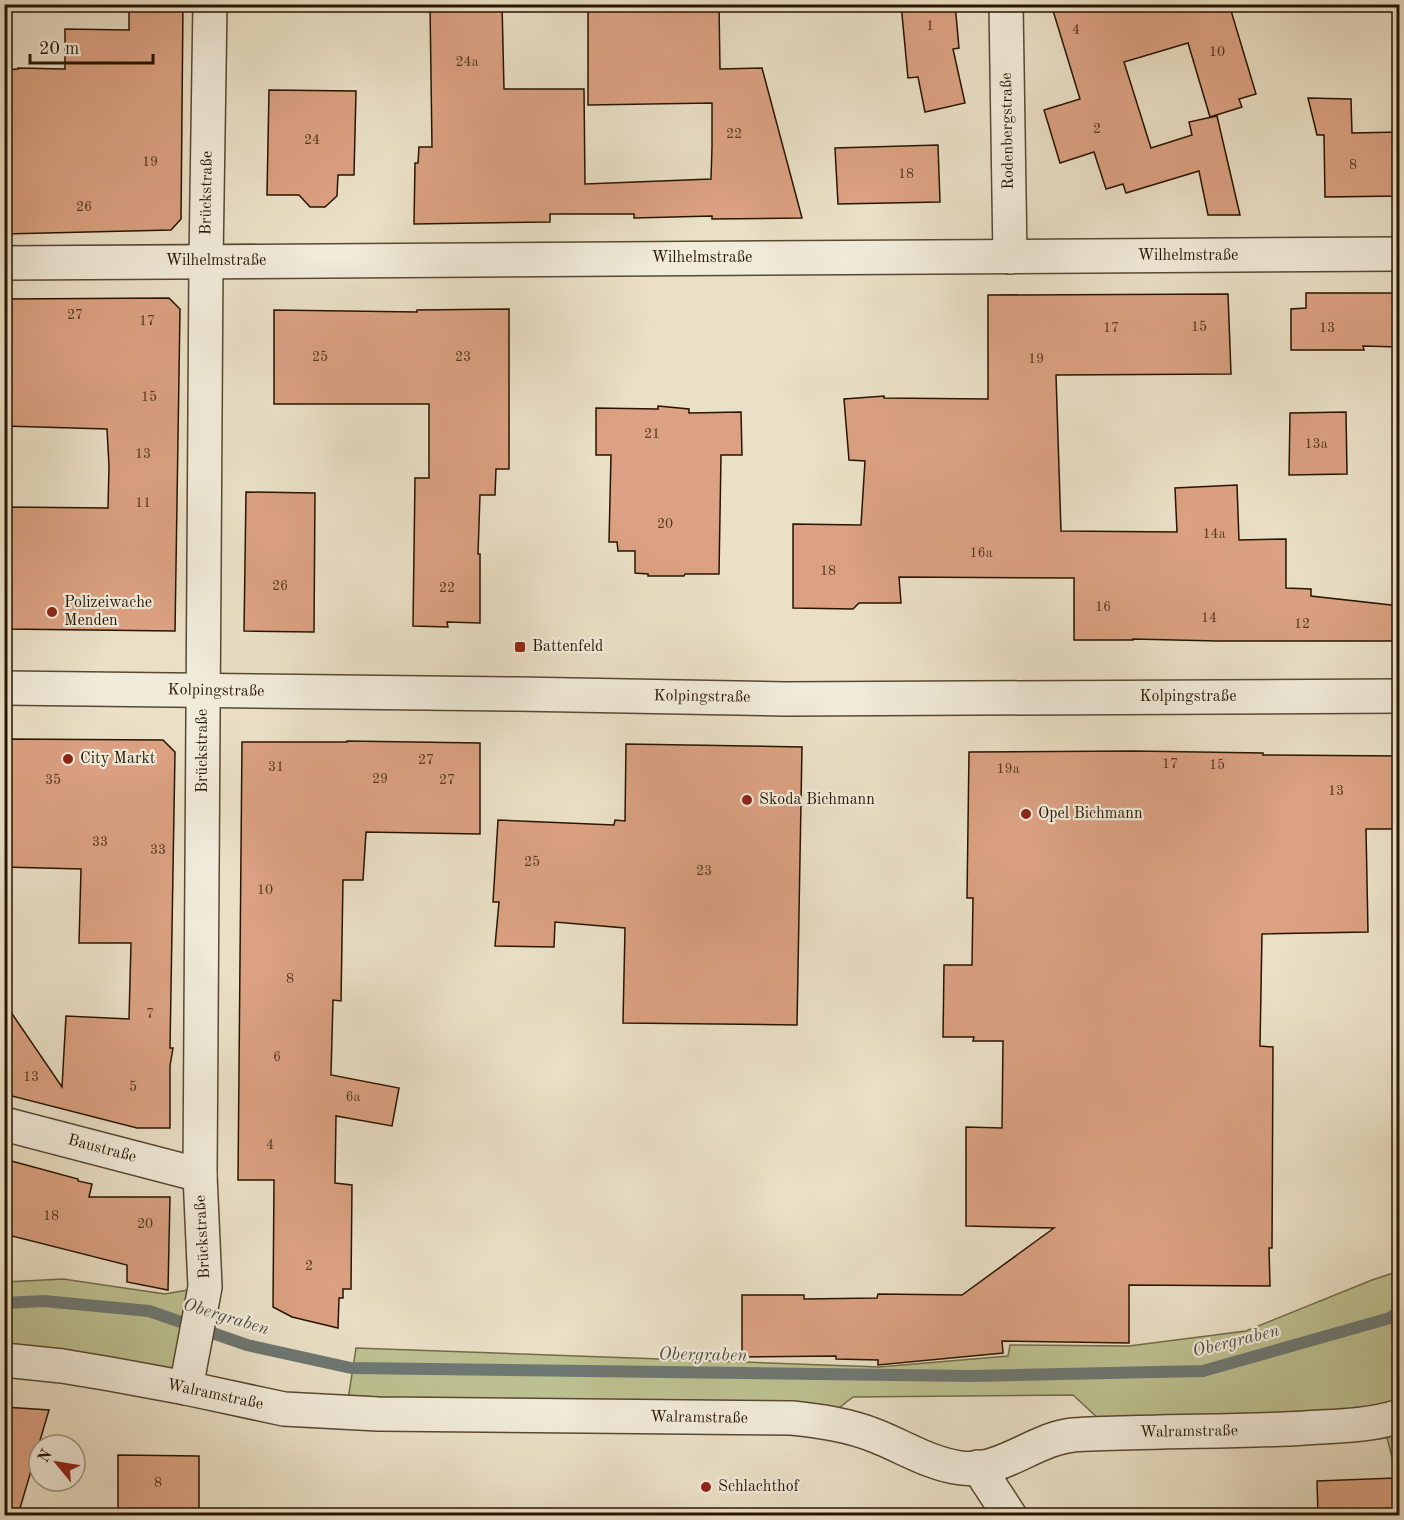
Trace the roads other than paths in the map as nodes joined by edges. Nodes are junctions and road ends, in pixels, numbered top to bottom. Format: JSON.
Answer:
{"nodes":[{"id":1,"x":210,"y":4,"type":"edge"},
{"id":2,"x":1006,"y":4,"type":"edge"},
{"id":3,"x":1400,"y":254,"type":"edge"},
{"id":4,"x":1010,"y":257,"type":"junction"},
{"id":5,"x":206,"y":261,"type":"junction"},
{"id":6,"x":4,"y":262,"type":"edge"},
{"id":7,"x":4,"y":688,"type":"edge"},
{"id":8,"x":204,"y":690,"type":"junction"},
{"id":9,"x":1400,"y":696,"type":"edge"},
{"id":10,"x":4,"y":1124,"type":"edge"},
{"id":11,"x":200,"y":1175,"type":"junction"},
{"id":12,"x":4,"y":1360,"type":"edge"},
{"id":13,"x":186,"y":1388,"type":"junction"},
{"id":14,"x":1394,"y":1421,"type":"edge"},
{"id":15,"x":978,"y":1467,"type":"junction"},
{"id":16,"x":1010,"y":1515,"type":"edge"}],
"edges":[{"from":1,"to":5,"type":"street","name":"Brückstraße"},
{"from":2,"to":4,"type":"street","name":"Rodenbergstraße"},
{"from":3,"to":4,"type":"street","name":"Wilhelmstraße"},
{"from":4,"to":5,"type":"street","name":"Wilhelmstraße"},
{"from":5,"to":6,"type":"street","name":"Wilhelmstraße"},
{"from":5,"to":8,"type":"street","name":"Brückstraße"},
{"from":7,"to":8,"type":"street","name":"Kolpingstraße"},
{"from":8,"to":9,"type":"street","name":"Kolpingstraße"},
{"from":8,"to":11,"type":"street","name":"Brückstraße"},
{"from":10,"to":11,"type":"street","name":"Baustraße"},
{"from":11,"to":13,"type":"street","name":"Brückstraße"},
{"from":12,"to":13,"type":"street","name":"Walramstraße"},
{"from":13,"to":15,"type":"street","name":"Walramstraße"},
{"from":14,"to":15,"type":"street","name":"Walramstraße"},
{"from":15,"to":16,"type":"street"}]}
